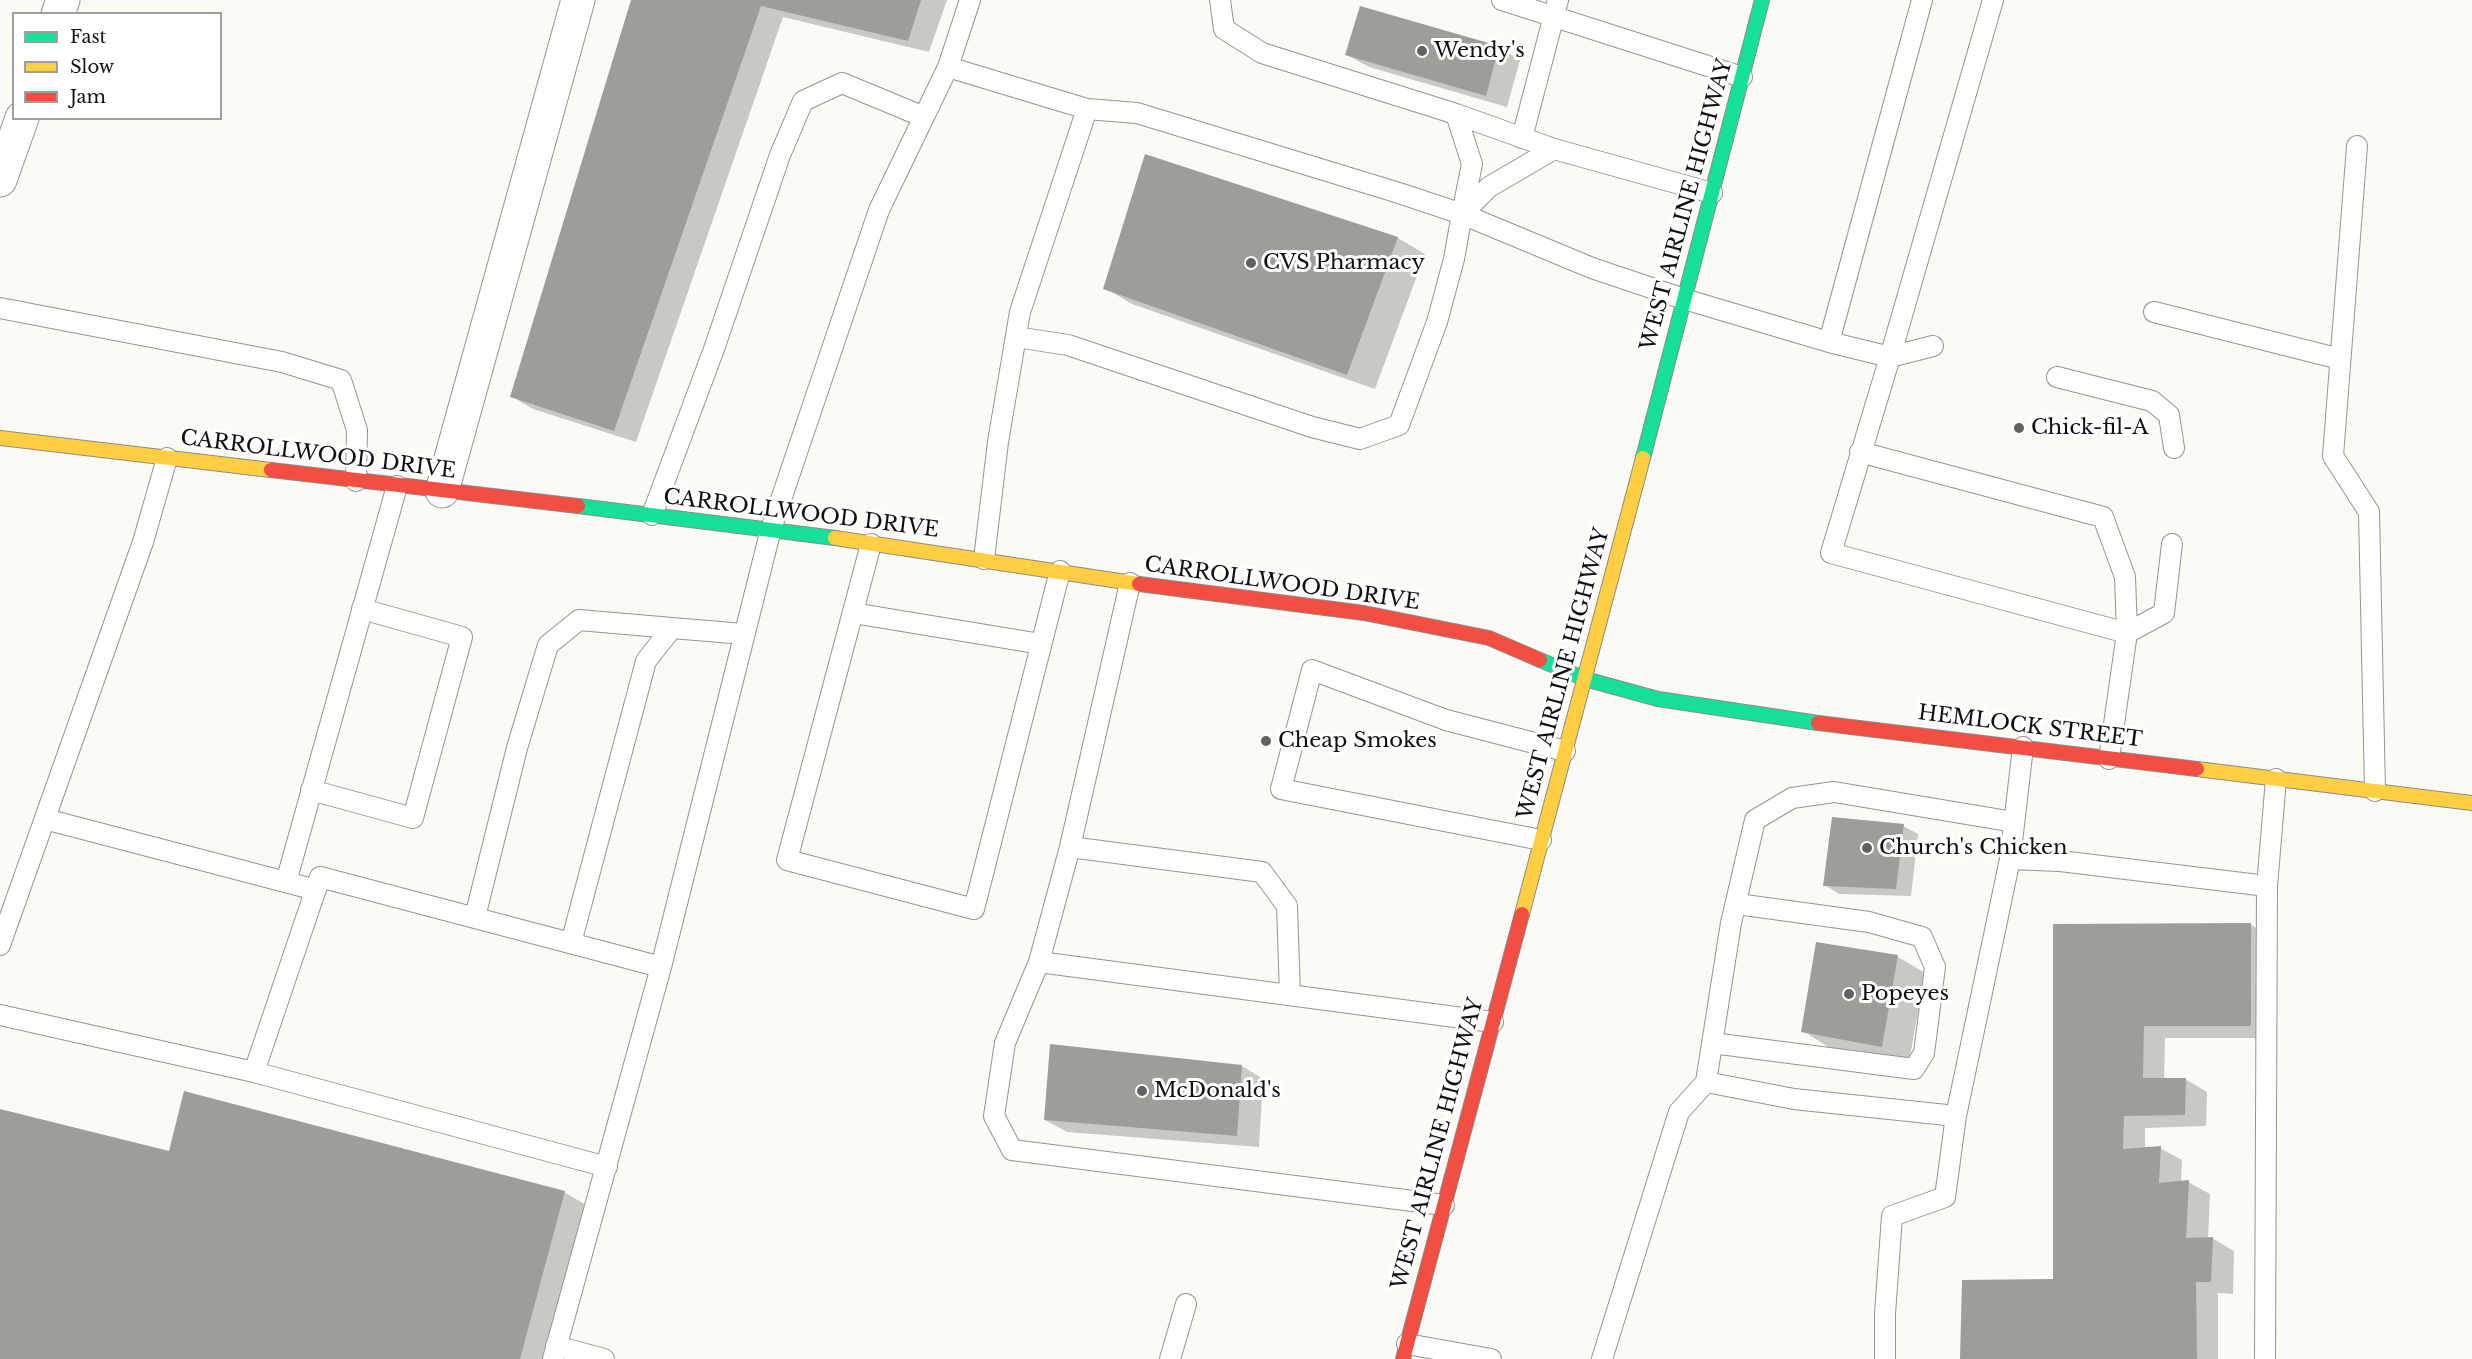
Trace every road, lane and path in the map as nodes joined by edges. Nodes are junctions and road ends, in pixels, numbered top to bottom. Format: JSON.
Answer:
{"nodes":[{"id":1,"x":578,"y":0,"type":"edge"},
{"id":2,"x":970,"y":0,"type":"edge"},
{"id":3,"x":1220,"y":0,"type":"edge"},
{"id":4,"x":1502,"y":0,"type":"edge"},
{"id":5,"x":1762,"y":0,"type":"edge"},
{"id":6,"x":1922,"y":0,"type":"edge"},
{"id":7,"x":1993,"y":0,"type":"edge"},
{"id":8,"x":1557,"y":9,"type":"edge"},
{"id":9,"x":948,"y":67,"type":"junction"},
{"id":10,"x":1742,"y":77,"type":"junction"},
{"id":11,"x":1087,"y":109,"type":"junction"},
{"id":12,"x":1456,"y":114,"type":"junction"},
{"id":13,"x":924,"y":117,"type":"junction"},
{"id":14,"x":21,"y":120,"type":"edge"},
{"id":15,"x":1522,"y":138,"type":"junction"},
{"id":16,"x":2357,"y":146,"type":"dead end"},
{"id":17,"x":1554,"y":149,"type":"junction"},
{"id":18,"x":0,"y":180,"type":"edge"},
{"id":19,"x":1712,"y":194,"type":"junction"},
{"id":20,"x":1462,"y":214,"type":"junction"},
{"id":21,"x":1684,"y":300,"type":"junction"},
{"id":22,"x":0,"y":308,"type":"edge"},
{"id":23,"x":2154,"y":312,"type":"dead end"},
{"id":24,"x":1016,"y":338,"type":"junction"},
{"id":25,"x":1829,"y":342,"type":"junction"},
{"id":26,"x":1933,"y":346,"type":"dead end"},
{"id":27,"x":1890,"y":357,"type":"junction"},
{"id":28,"x":2340,"y":359,"type":"junction"},
{"id":29,"x":2057,"y":377,"type":"dead end"},
{"id":30,"x":0,"y":438,"type":"edge"},
{"id":31,"x":2174,"y":448,"type":"dead end"},
{"id":32,"x":1860,"y":452,"type":"junction"},
{"id":33,"x":167,"y":458,"type":"junction"},
{"id":34,"x":356,"y":481,"type":"junction"},
{"id":35,"x":397,"y":486,"type":"junction"},
{"id":36,"x":442,"y":491,"type":"junction"},
{"id":37,"x":652,"y":515,"type":"junction"},
{"id":38,"x":771,"y":529,"type":"junction"},
{"id":39,"x":872,"y":544,"type":"junction"},
{"id":40,"x":2172,"y":544,"type":"dead end"},
{"id":41,"x":984,"y":559,"type":"junction"},
{"id":42,"x":1060,"y":571,"type":"junction"},
{"id":43,"x":1130,"y":583,"type":"junction"},
{"id":44,"x":362,"y":609,"type":"junction"},
{"id":45,"x":853,"y":613,"type":"junction"},
{"id":46,"x":672,"y":628,"type":"junction"},
{"id":47,"x":2127,"y":633,"type":"junction"},
{"id":48,"x":744,"y":634,"type":"junction"},
{"id":49,"x":1041,"y":644,"type":"junction"},
{"id":50,"x":1585,"y":679,"type":"junction"},
{"id":51,"x":2023,"y":747,"type":"junction"},
{"id":52,"x":1565,"y":751,"type":"junction"},
{"id":53,"x":2109,"y":759,"type":"junction"},
{"id":54,"x":2276,"y":779,"type":"junction"},
{"id":55,"x":311,"y":790,"type":"junction"},
{"id":56,"x":2375,"y":791,"type":"junction"},
{"id":57,"x":2472,"y":803,"type":"edge"},
{"id":58,"x":45,"y":819,"type":"junction"},
{"id":59,"x":2014,"y":822,"type":"junction"},
{"id":60,"x":1541,"y":840,"type":"junction"},
{"id":61,"x":1070,"y":847,"type":"junction"},
{"id":62,"x":2010,"y":859,"type":"junction"},
{"id":63,"x":286,"y":882,"type":"junction"},
{"id":64,"x":2267,"y":886,"type":"junction"},
{"id":65,"x":316,"y":890,"type":"junction"},
{"id":66,"x":1737,"y":904,"type":"junction"},
{"id":67,"x":475,"y":918,"type":"junction"},
{"id":68,"x":571,"y":943,"type":"junction"},
{"id":69,"x":0,"y":945,"type":"edge"},
{"id":70,"x":1039,"y":962,"type":"junction"},
{"id":71,"x":661,"y":967,"type":"junction"},
{"id":72,"x":1290,"y":995,"type":"junction"},
{"id":73,"x":0,"y":1015,"type":"edge"},
{"id":74,"x":1493,"y":1022,"type":"junction"},
{"id":75,"x":1712,"y":1043,"type":"junction"},
{"id":76,"x":254,"y":1072,"type":"junction"},
{"id":77,"x":1706,"y":1082,"type":"junction"},
{"id":78,"x":1956,"y":1116,"type":"junction"},
{"id":79,"x":606,"y":1167,"type":"junction"},
{"id":80,"x":1444,"y":1205,"type":"junction"},
{"id":81,"x":1186,"y":1304,"type":"dead end"},
{"id":82,"x":1405,"y":1352,"type":"edge"},
{"id":83,"x":554,"y":1353,"type":"edge"},
{"id":84,"x":604,"y":1359,"type":"edge"},
{"id":85,"x":1170,"y":1359,"type":"edge"},
{"id":86,"x":1491,"y":1359,"type":"edge"},
{"id":87,"x":1602,"y":1359,"type":"edge"},
{"id":88,"x":1885,"y":1359,"type":"edge"},
{"id":89,"x":2265,"y":1359,"type":"edge"}],
"edges":[{"from":1,"to":36,"type":"street"},
{"from":2,"to":9,"type":"lane"},
{"from":3,"to":12,"type":"lane"},
{"from":4,"to":8,"type":"lane"},
{"from":5,"to":10,"type":"main road","name":"WEST AIRLINE HIGHWAY"},
{"from":6,"to":25,"type":"lane"},
{"from":7,"to":27,"type":"lane"},
{"from":8,"to":10,"type":"lane"},
{"from":8,"to":15,"type":"lane"},
{"from":9,"to":11,"type":"lane"},
{"from":9,"to":13,"type":"lane"},
{"from":10,"to":19,"type":"main road","name":"WEST AIRLINE HIGHWAY"},
{"from":11,"to":20,"type":"lane"},
{"from":11,"to":24,"type":"lane"},
{"from":12,"to":15,"type":"lane"},
{"from":12,"to":20,"type":"lane"},
{"from":13,"to":37,"type":"lane"},
{"from":13,"to":38,"type":"lane"},
{"from":14,"to":18,"type":"street"},
{"from":15,"to":17,"type":"lane"},
{"from":16,"to":28,"type":"lane"},
{"from":17,"to":19,"type":"lane"},
{"from":17,"to":20,"type":"lane"},
{"from":19,"to":21,"type":"main road","name":"WEST AIRLINE HIGHWAY"},
{"from":20,"to":21,"type":"lane"},
{"from":20,"to":24,"type":"lane"},
{"from":21,"to":25,"type":"lane"},
{"from":21,"to":50,"type":"main road","name":"WEST AIRLINE HIGHWAY"},
{"from":22,"to":34,"type":"lane"},
{"from":23,"to":28,"type":"lane"},
{"from":24,"to":41,"type":"lane"},
{"from":25,"to":27,"type":"lane"},
{"from":26,"to":27,"type":"lane"},
{"from":27,"to":32,"type":"lane"},
{"from":28,"to":56,"type":"lane"},
{"from":29,"to":31,"type":"lane"},
{"from":30,"to":33,"type":"main road","name":"CARROLLWOOD DRIVE"},
{"from":32,"to":47,"type":"lane"},
{"from":32,"to":47,"type":"lane"},
{"from":33,"to":34,"type":"main road","name":"CARROLLWOOD DRIVE"},
{"from":33,"to":58,"type":"lane"},
{"from":34,"to":35,"type":"main road","name":"CARROLLWOOD DRIVE"},
{"from":35,"to":36,"type":"main road","name":"CARROLLWOOD DRIVE"},
{"from":35,"to":44,"type":"lane"},
{"from":36,"to":37,"type":"main road","name":"CARROLLWOOD DRIVE"},
{"from":37,"to":38,"type":"main road","name":"CARROLLWOOD DRIVE"},
{"from":38,"to":39,"type":"main road","name":"CARROLLWOOD DRIVE"},
{"from":38,"to":48,"type":"lane"},
{"from":39,"to":41,"type":"main road","name":"CARROLLWOOD DRIVE"},
{"from":39,"to":45,"type":"lane"},
{"from":40,"to":47,"type":"lane"},
{"from":41,"to":42,"type":"main road","name":"CARROLLWOOD DRIVE"},
{"from":42,"to":43,"type":"main road","name":"CARROLLWOOD DRIVE"},
{"from":42,"to":49,"type":"lane"},
{"from":43,"to":50,"type":"main road","name":"CARROLLWOOD DRIVE"},
{"from":43,"to":61,"type":"lane"},
{"from":44,"to":55,"type":"lane"},
{"from":44,"to":55,"type":"lane"},
{"from":45,"to":49,"type":"lane"},
{"from":45,"to":49,"type":"lane"},
{"from":46,"to":48,"type":"lane"},
{"from":46,"to":67,"type":"lane"},
{"from":46,"to":68,"type":"lane"},
{"from":47,"to":53,"type":"lane"},
{"from":48,"to":71,"type":"lane"},
{"from":50,"to":51,"type":"main road","name":"HEMLOCK STREET"},
{"from":50,"to":52,"type":"main road","name":"WEST AIRLINE HIGHWAY"},
{"from":51,"to":53,"type":"main road","name":"HEMLOCK STREET"},
{"from":51,"to":59,"type":"lane"},
{"from":52,"to":60,"type":"main road","name":"WEST AIRLINE HIGHWAY"},
{"from":52,"to":60,"type":"lane"},
{"from":53,"to":54,"type":"main road","name":"HEMLOCK STREET"},
{"from":54,"to":56,"type":"main road","name":"HEMLOCK STREET"},
{"from":54,"to":64,"type":"lane"},
{"from":55,"to":63,"type":"lane"},
{"from":56,"to":57,"type":"main road","name":"HEMLOCK STREET"},
{"from":58,"to":63,"type":"lane"},
{"from":58,"to":69,"type":"lane"},
{"from":59,"to":62,"type":"lane"},
{"from":59,"to":66,"type":"lane"},
{"from":60,"to":74,"type":"main road","name":"WEST AIRLINE HIGHWAY"},
{"from":61,"to":70,"type":"lane"},
{"from":61,"to":72,"type":"lane"},
{"from":62,"to":64,"type":"lane"},
{"from":62,"to":78,"type":"lane"},
{"from":63,"to":65,"type":"lane"},
{"from":64,"to":89,"type":"lane"},
{"from":65,"to":67,"type":"lane"},
{"from":65,"to":76,"type":"lane"},
{"from":66,"to":75,"type":"lane"},
{"from":66,"to":75,"type":"lane"},
{"from":67,"to":68,"type":"lane"},
{"from":68,"to":71,"type":"lane"},
{"from":70,"to":72,"type":"lane"},
{"from":70,"to":80,"type":"lane"},
{"from":71,"to":79,"type":"lane"},
{"from":72,"to":74,"type":"lane"},
{"from":73,"to":76,"type":"lane"},
{"from":74,"to":80,"type":"main road","name":"WEST AIRLINE HIGHWAY"},
{"from":75,"to":77,"type":"lane"},
{"from":76,"to":79,"type":"lane"},
{"from":77,"to":78,"type":"lane"},
{"from":77,"to":87,"type":"lane"},
{"from":78,"to":88,"type":"lane"},
{"from":79,"to":83,"type":"lane"},
{"from":80,"to":82,"type":"main road","name":"WEST AIRLINE HIGHWAY"},
{"from":81,"to":85,"type":"lane"},
{"from":82,"to":86,"type":"lane"},
{"from":83,"to":84,"type":"lane"}]}
